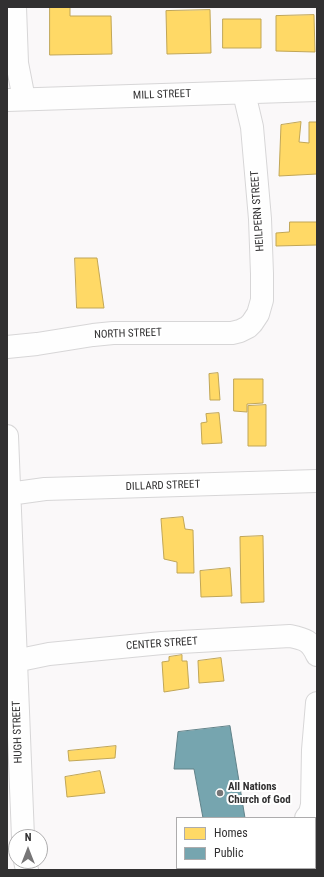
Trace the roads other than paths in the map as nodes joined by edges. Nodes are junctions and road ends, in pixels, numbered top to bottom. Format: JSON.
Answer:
{"nodes":[{"id":1,"x":15,"y":7,"type":"edge"},
{"id":2,"x":317,"y":90,"type":"edge"},
{"id":3,"x":244,"y":93,"type":"junction"},
{"id":4,"x":16,"y":100,"type":"edge"},
{"id":5,"x":248,"y":327,"type":"joint"},
{"id":6,"x":7,"y":347,"type":"edge"},
{"id":7,"x":7,"y":436,"type":"edge"},
{"id":8,"x":317,"y":481,"type":"edge"},
{"id":9,"x":9,"y":494,"type":"junction"},
{"id":10,"x":312,"y":648,"type":"edge"},
{"id":11,"x":16,"y":662,"type":"junction"},
{"id":12,"x":317,"y":703,"type":"edge"},
{"id":13,"x":307,"y":817,"type":"edge"},
{"id":14,"x":23,"y":829,"type":"edge"}],
"edges":[{"from":1,"to":4,"type":"street"},
{"from":2,"to":3,"type":"street","name":"MILL STREET"},
{"from":3,"to":4,"type":"street","name":"MILL STREET"},
{"from":3,"to":5,"type":"street","name":"HEILPERN STREET"},
{"from":5,"to":6,"type":"street","name":"NORTH STREET"},
{"from":7,"to":9,"type":"street","name":"HUGH STREET"},
{"from":8,"to":9,"type":"street","name":"DILLARD STREET"},
{"from":9,"to":11,"type":"street","name":"HUGH STREET"},
{"from":10,"to":11,"type":"street","name":"CENTER STREET"},
{"from":11,"to":14,"type":"street","name":"HUGH STREET"},
{"from":12,"to":13,"type":"street"}]}
